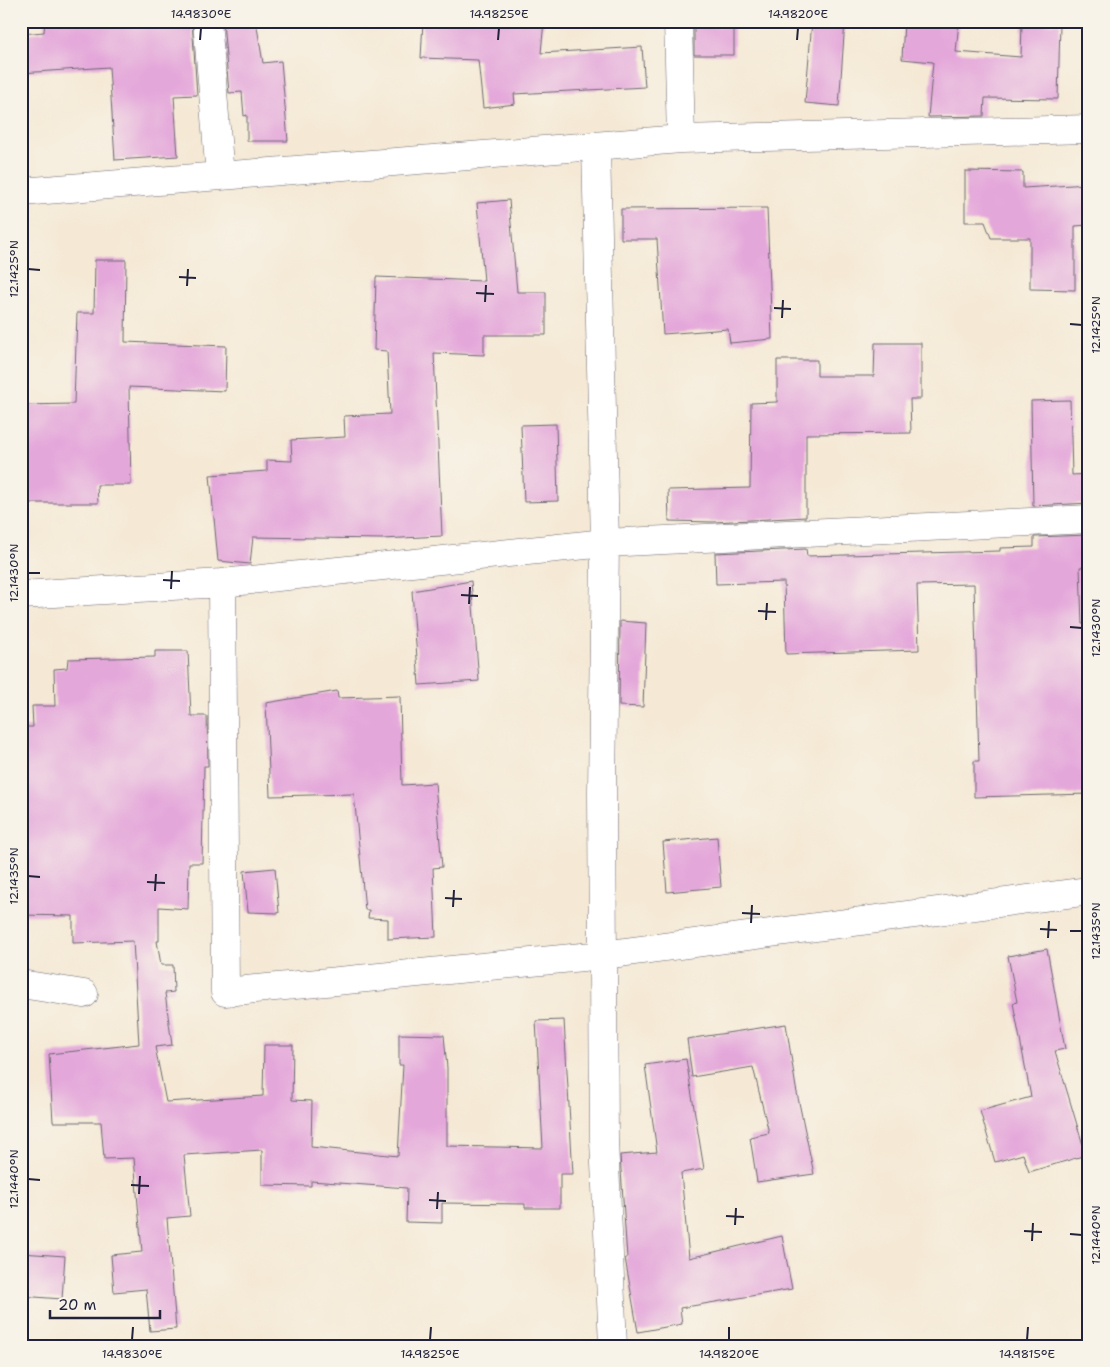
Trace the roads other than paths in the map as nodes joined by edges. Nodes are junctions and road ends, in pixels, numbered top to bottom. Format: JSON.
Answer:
{"nodes":[{"id":1,"x":207,"y":21,"type":"edge"},
{"id":2,"x":678,"y":21,"type":"edge"},
{"id":3,"x":1089,"y":129,"type":"edge"},
{"id":4,"x":681,"y":139,"type":"junction"},
{"id":5,"x":596,"y":146,"type":"junction"},
{"id":6,"x":220,"y":176,"type":"junction"},
{"id":7,"x":21,"y":192,"type":"edge"},
{"id":8,"x":1089,"y":519,"type":"edge"},
{"id":9,"x":604,"y":543,"type":"junction"},
{"id":10,"x":222,"y":583,"type":"junction"},
{"id":11,"x":21,"y":595,"type":"edge"},
{"id":12,"x":1089,"y":891,"type":"edge"},
{"id":13,"x":603,"y":955,"type":"junction"},
{"id":14,"x":21,"y":984,"type":"edge"},
{"id":15,"x":84,"y":994,"type":"dead end"},
{"id":16,"x":613,"y":1346,"type":"edge"}],
"edges":[{"from":1,"to":6,"type":"street"},
{"from":2,"to":4,"type":"street"},
{"from":3,"to":4,"type":"street"},
{"from":4,"to":5,"type":"street"},
{"from":5,"to":6,"type":"street"},
{"from":5,"to":9,"type":"street"},
{"from":6,"to":7,"type":"street"},
{"from":8,"to":9,"type":"street"},
{"from":9,"to":10,"type":"street"},
{"from":9,"to":13,"type":"street"},
{"from":10,"to":11,"type":"street"},
{"from":10,"to":13,"type":"street"},
{"from":12,"to":13,"type":"street"},
{"from":13,"to":16,"type":"street"},
{"from":14,"to":15,"type":"street"}]}
